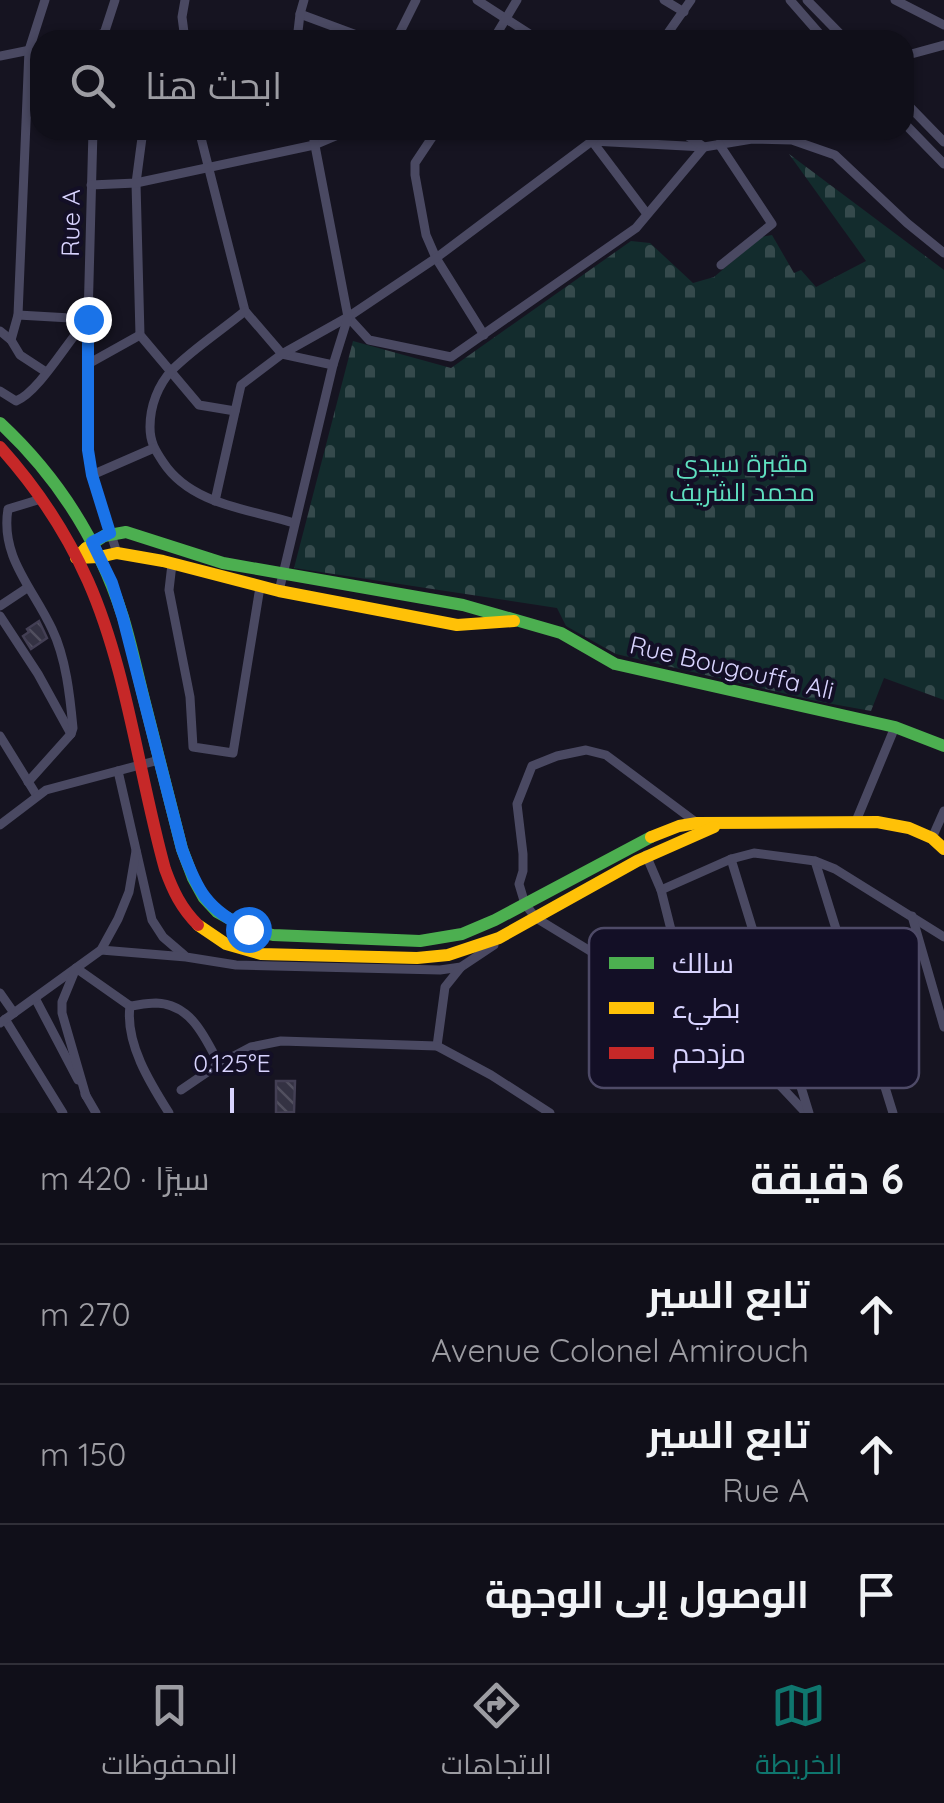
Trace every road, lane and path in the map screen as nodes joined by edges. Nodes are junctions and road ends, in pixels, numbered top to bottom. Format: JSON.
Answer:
{"nodes":[{"id":1,"x":45,"y":0,"type":"edge"},
{"id":2,"x":114,"y":0,"type":"edge"},
{"id":3,"x":185,"y":0,"type":"edge"},
{"id":4,"x":304,"y":0,"type":"edge"},
{"id":5,"x":416,"y":0,"type":"edge"},
{"id":6,"x":477,"y":0,"type":"edge"},
{"id":7,"x":516,"y":0,"type":"edge"},
{"id":8,"x":664,"y":0,"type":"edge"},
{"id":9,"x":691,"y":0,"type":"edge"},
{"id":10,"x":790,"y":0,"type":"edge"},
{"id":11,"x":807,"y":0,"type":"edge"},
{"id":12,"x":895,"y":0,"type":"edge"},
{"id":13,"x":684,"y":12,"type":"junction"},
{"id":14,"x":300,"y":14,"type":"junction"},
{"id":15,"x":506,"y":19,"type":"junction"},
{"id":16,"x":944,"y":24,"type":"edge"},
{"id":17,"x":38,"y":30,"type":"edge"},
{"id":18,"x":104,"y":30,"type":"edge"},
{"id":19,"x":184,"y":30,"type":"edge"},
{"id":20,"x":298,"y":30,"type":"edge"},
{"id":21,"x":343,"y":30,"type":"edge"},
{"id":22,"x":401,"y":30,"type":"edge"},
{"id":23,"x":500,"y":30,"type":"edge"},
{"id":24,"x":524,"y":30,"type":"edge"},
{"id":25,"x":670,"y":30,"type":"edge"},
{"id":26,"x":816,"y":30,"type":"edge"},
{"id":27,"x":836,"y":30,"type":"edge"},
{"id":28,"x":944,"y":45,"type":"edge"},
{"id":29,"x":30,"y":50,"type":"edge"},
{"id":30,"x":914,"y":53,"type":"edge"},
{"id":31,"x":0,"y":56,"type":"edge"},
{"id":32,"x":914,"y":111,"type":"edge"},
{"id":33,"x":30,"y":116,"type":"edge"},
{"id":34,"x":914,"y":134,"type":"edge"},
{"id":35,"x":93,"y":140,"type":"edge"},
{"id":36,"x":142,"y":140,"type":"edge"},
{"id":37,"x":201,"y":140,"type":"edge"},
{"id":38,"x":313,"y":140,"type":"edge"},
{"id":39,"x":326,"y":140,"type":"edge"},
{"id":40,"x":431,"y":140,"type":"edge"},
{"id":41,"x":695,"y":140,"type":"edge"},
{"id":42,"x":745,"y":140,"type":"edge"},
{"id":43,"x":792,"y":140,"type":"edge"},
{"id":44,"x":592,"y":141,"type":"junction"},
{"id":45,"x":944,"y":142,"type":"edge"},
{"id":46,"x":719,"y":144,"type":"junction"},
{"id":47,"x":314,"y":145,"type":"junction"},
{"id":48,"x":704,"y":146,"type":"junction"},
{"id":49,"x":944,"y":164,"type":"edge"},
{"id":50,"x":207,"y":166,"type":"junction"},
{"id":51,"x":136,"y":183,"type":"junction"},
{"id":52,"x":91,"y":185,"type":"junction"},
{"id":53,"x":647,"y":214,"type":"junction"},
{"id":54,"x":944,"y":253,"type":"edge"},
{"id":55,"x":436,"y":258,"type":"junction"},
{"id":56,"x":722,"y":265,"type":"dead end"},
{"id":57,"x":245,"y":311,"type":"junction"},
{"id":58,"x":18,"y":315,"type":"junction"},
{"id":59,"x":348,"y":317,"type":"junction"},
{"id":60,"x":88,"y":319,"type":"junction"},
{"id":61,"x":0,"y":331,"type":"edge"},
{"id":62,"x":140,"y":334,"type":"junction"},
{"id":63,"x":484,"y":335,"type":"junction"},
{"id":64,"x":11,"y":340,"type":"junction"},
{"id":65,"x":282,"y":354,"type":"junction"},
{"id":66,"x":88,"y":364,"type":"junction"},
{"id":67,"x":333,"y":365,"type":"junction"},
{"id":68,"x":46,"y":372,"type":"junction"},
{"id":69,"x":170,"y":372,"type":"junction"},
{"id":70,"x":0,"y":391,"type":"edge"},
{"id":71,"x":235,"y":411,"type":"junction"},
{"id":72,"x":0,"y":424,"type":"edge"},
{"id":73,"x":0,"y":447,"type":"edge"},
{"id":74,"x":154,"y":448,"type":"junction"},
{"id":75,"x":92,"y":475,"type":"junction"},
{"id":76,"x":40,"y":500,"type":"junction"},
{"id":77,"x":215,"y":501,"type":"junction"},
{"id":78,"x":4,"y":507,"type":"edge"},
{"id":79,"x":294,"y":523,"type":"junction"},
{"id":80,"x":110,"y":533,"type":"junction"},
{"id":81,"x":92,"y":542,"type":"junction"},
{"id":82,"x":117,"y":552,"type":"junction"},
{"id":83,"x":76,"y":558,"type":"junction"},
{"id":84,"x":99,"y":558,"type":"junction"},
{"id":85,"x":172,"y":564,"type":"junction"},
{"id":86,"x":283,"y":574,"type":"junction"},
{"id":87,"x":260,"y":586,"type":"junction"},
{"id":88,"x":26,"y":588,"type":"junction"},
{"id":89,"x":279,"y":591,"type":"junction"},
{"id":90,"x":0,"y":606,"type":"edge"},
{"id":91,"x":0,"y":616,"type":"edge"},
{"id":92,"x":514,"y":622,"type":"junction"},
{"id":93,"x":895,"y":727,"type":"junction"},
{"id":94,"x":71,"y":734,"type":"junction"},
{"id":95,"x":0,"y":736,"type":"edge"},
{"id":96,"x":944,"y":746,"type":"edge"},
{"id":97,"x":159,"y":760,"type":"junction"},
{"id":98,"x":140,"y":765,"type":"junction"},
{"id":99,"x":118,"y":771,"type":"junction"},
{"id":100,"x":28,"y":782,"type":"junction"},
{"id":101,"x":37,"y":796,"type":"junction"},
{"id":102,"x":944,"y":811,"type":"edge"},
{"id":103,"x":856,"y":821,"type":"junction"},
{"id":104,"x":696,"y":823,"type":"junction"},
{"id":105,"x":724,"y":823,"type":"junction"},
{"id":106,"x":0,"y":825,"type":"edge"},
{"id":107,"x":932,"y":838,"type":"junction"},
{"id":108,"x":944,"y":849,"type":"edge"},
{"id":109,"x":136,"y":851,"type":"junction"},
{"id":110,"x":646,"y":855,"type":"junction"},
{"id":111,"x":732,"y":858,"type":"junction"},
{"id":112,"x":814,"y":861,"type":"junction"},
{"id":113,"x":661,"y":890,"type":"junction"},
{"id":114,"x":525,"y":904,"type":"junction"},
{"id":115,"x":912,"y":916,"type":"junction"},
{"id":116,"x":536,"y":918,"type":"junction"},
{"id":117,"x":671,"y":928,"type":"edge"},
{"id":118,"x":753,"y":928,"type":"edge"},
{"id":119,"x":835,"y":928,"type":"edge"},
{"id":120,"x":915,"y":928,"type":"edge"},
{"id":121,"x":507,"y":933,"type":"junction"},
{"id":122,"x":944,"y":937,"type":"edge"},
{"id":123,"x":919,"y":940,"type":"edge"},
{"id":124,"x":100,"y":950,"type":"junction"},
{"id":125,"x":589,"y":950,"type":"edge"},
{"id":126,"x":186,"y":957,"type":"junction"},
{"id":127,"x":76,"y":968,"type":"junction"},
{"id":128,"x":461,"y":968,"type":"junction"},
{"id":129,"x":440,"y":970,"type":"junction"},
{"id":130,"x":445,"y":987,"type":"junction"},
{"id":131,"x":0,"y":993,"type":"edge"},
{"id":132,"x":34,"y":998,"type":"junction"},
{"id":133,"x":130,"y":1006,"type":"junction"},
{"id":134,"x":6,"y":1018,"type":"edge"},
{"id":135,"x":944,"y":1027,"type":"edge"},
{"id":136,"x":437,"y":1046,"type":"junction"},
{"id":137,"x":219,"y":1064,"type":"junction"},
{"id":138,"x":784,"y":1088,"type":"edge"},
{"id":139,"x":801,"y":1088,"type":"edge"},
{"id":140,"x":885,"y":1088,"type":"edge"},
{"id":141,"x":181,"y":1090,"type":"dead end"},
{"id":142,"x":86,"y":1096,"type":"junction"},
{"id":143,"x":543,"y":1111,"type":"edge"},
{"id":144,"x":63,"y":1113,"type":"edge"},
{"id":145,"x":96,"y":1113,"type":"edge"},
{"id":146,"x":169,"y":1113,"type":"edge"},
{"id":147,"x":808,"y":1113,"type":"edge"},
{"id":148,"x":893,"y":1113,"type":"edge"}],
"edges":[{"from":1,"to":17,"type":"street"},
{"from":2,"to":18,"type":"street"},
{"from":3,"to":19,"type":"street"},
{"from":4,"to":14,"type":"street"},
{"from":5,"to":22,"type":"street"},
{"from":6,"to":15,"type":"street"},
{"from":7,"to":15,"type":"street"},
{"from":8,"to":13,"type":"street"},
{"from":9,"to":13,"type":"street"},
{"from":10,"to":26,"type":"street"},
{"from":11,"to":27,"type":"street"},
{"from":12,"to":16,"type":"street"},
{"from":13,"to":25,"type":"street"},
{"from":14,"to":20,"type":"street"},
{"from":14,"to":21,"type":"street"},
{"from":15,"to":23,"type":"street"},
{"from":15,"to":24,"type":"street"},
{"from":28,"to":30,"type":"street"},
{"from":29,"to":31,"type":"street"},
{"from":32,"to":45,"type":"street"},
{"from":33,"to":58,"type":"street"},
{"from":34,"to":49,"type":"street"},
{"from":35,"to":52,"type":"street","name":"Rue A"},
{"from":36,"to":51,"type":"street"},
{"from":37,"to":50,"type":"street"},
{"from":38,"to":47,"type":"street"},
{"from":39,"to":47,"type":"street"},
{"from":40,"to":55,"type":"street"},
{"from":41,"to":48,"type":"street"},
{"from":42,"to":46,"type":"street"},
{"from":43,"to":54,"type":"street"},
{"from":44,"to":48,"type":"street"},
{"from":44,"to":53,"type":"street"},
{"from":44,"to":55,"type":"street"},
{"from":46,"to":48,"type":"street"},
{"from":46,"to":56,"type":"street"},
{"from":47,"to":50,"type":"street"},
{"from":47,"to":59,"type":"street"},
{"from":48,"to":53,"type":"street"},
{"from":50,"to":51,"type":"street"},
{"from":50,"to":57,"type":"street"},
{"from":51,"to":52,"type":"street"},
{"from":51,"to":62,"type":"street"},
{"from":52,"to":60,"type":"street","name":"Rue A"},
{"from":53,"to":63,"type":"street"},
{"from":55,"to":59,"type":"street"},
{"from":55,"to":63,"type":"street"},
{"from":57,"to":65,"type":"street"},
{"from":57,"to":69,"type":"street"},
{"from":58,"to":60,"type":"street"},
{"from":58,"to":64,"type":"street"},
{"from":59,"to":63,"type":"street"},
{"from":59,"to":65,"type":"street"},
{"from":59,"to":67,"type":"street"},
{"from":60,"to":66,"type":"street","name":"Rue A"},
{"from":60,"to":68,"type":"street"},
{"from":61,"to":64,"type":"street"},
{"from":62,"to":66,"type":"street"},
{"from":62,"to":69,"type":"street"},
{"from":64,"to":68,"type":"street"},
{"from":65,"to":67,"type":"street"},
{"from":65,"to":71,"type":"street"},
{"from":66,"to":75,"type":"street","name":"Rue A"},
{"from":67,"to":79,"type":"street"},
{"from":68,"to":70,"type":"street"},
{"from":69,"to":71,"type":"street"},
{"from":69,"to":74,"type":"street"},
{"from":71,"to":77,"type":"street"},
{"from":72,"to":81,"type":"main road"},
{"from":73,"to":76,"type":"main road"},
{"from":74,"to":75,"type":"street"},
{"from":74,"to":77,"type":"street"},
{"from":75,"to":80,"type":"street","name":"Rue A"},
{"from":76,"to":78,"type":"street"},
{"from":76,"to":83,"type":"main road"},
{"from":77,"to":79,"type":"street"},
{"from":78,"to":88,"type":"street"},
{"from":79,"to":86,"type":"street"},
{"from":80,"to":81,"type":"main road"},
{"from":80,"to":82,"type":"street","name":"Rue A"},
{"from":80,"to":86,"type":"main road"},
{"from":81,"to":83,"type":"main road"},
{"from":81,"to":84,"type":"main road"},
{"from":82,"to":84,"type":"main road"},
{"from":82,"to":85,"type":"main road"},
{"from":83,"to":84,"type":"main road"},
{"from":83,"to":98,"type":"main road"},
{"from":84,"to":97,"type":"main road"},
{"from":85,"to":87,"type":"main road"},
{"from":85,"to":87,"type":"street"},
{"from":86,"to":89,"type":"street"},
{"from":86,"to":92,"type":"main road"},
{"from":87,"to":89,"type":"main road"},
{"from":88,"to":90,"type":"street"},
{"from":88,"to":94,"type":"street"},
{"from":89,"to":92,"type":"main road"},
{"from":91,"to":94,"type":"street"},
{"from":92,"to":93,"type":"main road","name":"Rue Bougouffa Ali"},
{"from":93,"to":96,"type":"main road","name":"Rue Bougouffa Ali"},
{"from":93,"to":103,"type":"street"},
{"from":94,"to":100,"type":"street"},
{"from":95,"to":100,"type":"street"},
{"from":97,"to":98,"type":"street"},
{"from":97,"to":114,"type":"main road"},
{"from":98,"to":99,"type":"street"},
{"from":98,"to":121,"type":"main road"},
{"from":99,"to":101,"type":"street"},
{"from":99,"to":109,"type":"street"},
{"from":100,"to":101,"type":"street"},
{"from":101,"to":106,"type":"street"},
{"from":102,"to":107,"type":"street"},
{"from":103,"to":105,"type":"main road"},
{"from":103,"to":107,"type":"main road"},
{"from":104,"to":105,"type":"main road"},
{"from":104,"to":114,"type":"main road"},
{"from":104,"to":114,"type":"street"},
{"from":105,"to":110,"type":"main road"},
{"from":107,"to":108,"type":"main road"},
{"from":109,"to":124,"type":"street"},
{"from":109,"to":126,"type":"street"},
{"from":110,"to":113,"type":"street"},
{"from":110,"to":116,"type":"main road"},
{"from":111,"to":112,"type":"street"},
{"from":111,"to":113,"type":"street"},
{"from":111,"to":118,"type":"street"},
{"from":112,"to":115,"type":"street"},
{"from":112,"to":119,"type":"street"},
{"from":113,"to":117,"type":"street"},
{"from":114,"to":116,"type":"street"},
{"from":115,"to":120,"type":"street"},
{"from":115,"to":122,"type":"street"},
{"from":116,"to":121,"type":"main road"},
{"from":116,"to":125,"type":"street"},
{"from":121,"to":128,"type":"street"},
{"from":123,"to":135,"type":"street"},
{"from":124,"to":126,"type":"street"},
{"from":124,"to":127,"type":"street"},
{"from":126,"to":129,"type":"street"},
{"from":127,"to":132,"type":"street"},
{"from":127,"to":133,"type":"street"},
{"from":127,"to":142,"type":"street"},
{"from":128,"to":129,"type":"street"},
{"from":128,"to":130,"type":"street"},
{"from":129,"to":130,"type":"street"},
{"from":130,"to":136,"type":"street"},
{"from":131,"to":134,"type":"street"},
{"from":132,"to":134,"type":"street"},
{"from":132,"to":142,"type":"street"},
{"from":133,"to":137,"type":"street"},
{"from":133,"to":146,"type":"street"},
{"from":134,"to":144,"type":"street"},
{"from":136,"to":137,"type":"street"},
{"from":136,"to":143,"type":"street"},
{"from":137,"to":141,"type":"street"},
{"from":138,"to":147,"type":"street"},
{"from":139,"to":147,"type":"street"},
{"from":140,"to":148,"type":"street"},
{"from":142,"to":145,"type":"street"}]}
